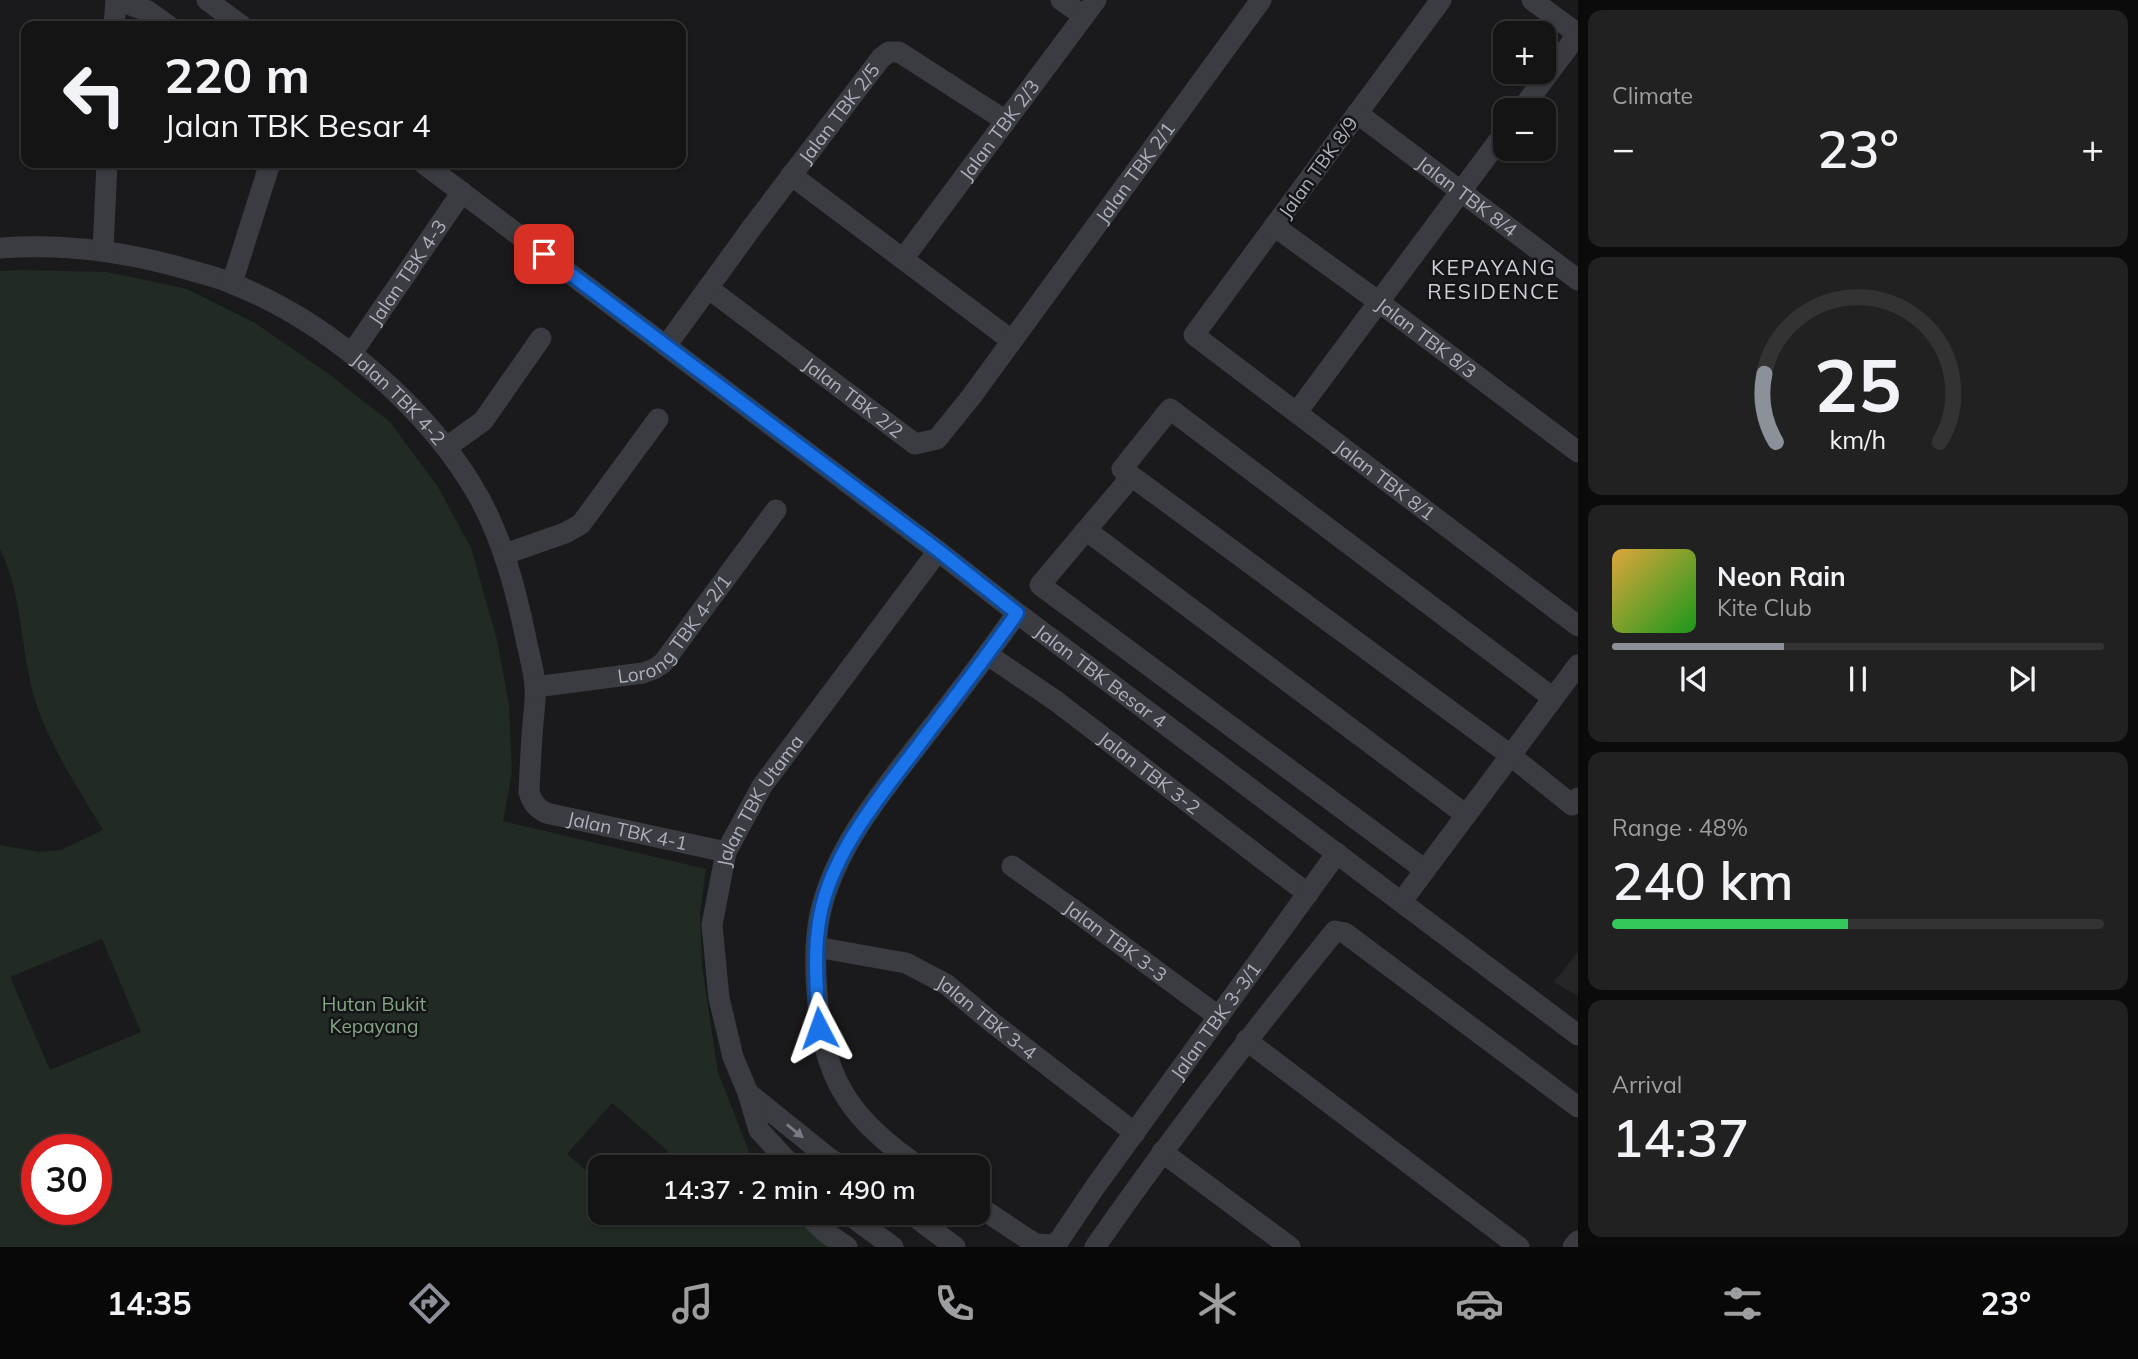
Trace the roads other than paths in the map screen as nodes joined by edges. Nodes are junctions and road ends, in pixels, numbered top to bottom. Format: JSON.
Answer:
{"nodes":[{"id":1,"x":116,"y":0,"type":"edge"},
{"id":2,"x":207,"y":0,"type":"edge"},
{"id":3,"x":1061,"y":0,"type":"edge"},
{"id":4,"x":1441,"y":0,"type":"edge"},
{"id":5,"x":1532,"y":0,"type":"edge"},
{"id":6,"x":1260,"y":2,"type":"edge"},
{"id":7,"x":1090,"y":8,"type":"edge"},
{"id":8,"x":114,"y":21,"type":"edge"},
{"id":9,"x":162,"y":21,"type":"edge"},
{"id":10,"x":235,"y":21,"type":"edge"},
{"id":11,"x":1578,"y":34,"type":"edge"},
{"id":12,"x":1530,"y":98,"type":"edge"},
{"id":13,"x":1357,"y":114,"type":"junction"},
{"id":14,"x":1006,"y":121,"type":"junction"},
{"id":15,"x":1493,"y":148,"type":"edge"},
{"id":16,"x":107,"y":168,"type":"edge"},
{"id":17,"x":268,"y":168,"type":"edge"},
{"id":18,"x":430,"y":168,"type":"edge"},
{"id":19,"x":791,"y":175,"type":"junction"},
{"id":20,"x":463,"y":192,"type":"junction"},
{"id":21,"x":1461,"y":192,"type":"junction"},
{"id":22,"x":1274,"y":226,"type":"junction"},
{"id":23,"x":0,"y":248,"type":"edge"},
{"id":24,"x":103,"y":250,"type":"junction"},
{"id":25,"x":903,"y":259,"type":"junction"},
{"id":26,"x":1576,"y":274,"type":"edge"},
{"id":27,"x":232,"y":283,"type":"junction"},
{"id":28,"x":708,"y":288,"type":"junction"},
{"id":29,"x":1379,"y":302,"type":"junction"},
{"id":30,"x":1194,"y":335,"type":"joint"},
{"id":31,"x":541,"y":338,"type":"dead end"},
{"id":32,"x":1011,"y":340,"type":"junction"},
{"id":33,"x":666,"y":346,"type":"junction"},
{"id":34,"x":352,"y":353,"type":"junction"},
{"id":35,"x":1297,"y":412,"type":"junction"},
{"id":36,"x":658,"y":419,"type":"dead end"},
{"id":37,"x":447,"y":447,"type":"junction"},
{"id":38,"x":1578,"y":452,"type":"edge"},
{"id":39,"x":1131,"y":477,"type":"junction"},
{"id":40,"x":776,"y":510,"type":"dead end"},
{"id":41,"x":1086,"y":530,"type":"junction"},
{"id":42,"x":939,"y":551,"type":"junction"},
{"id":43,"x":505,"y":554,"type":"junction"},
{"id":44,"x":1017,"y":613,"type":"junction"},
{"id":45,"x":1578,"y":626,"type":"edge"},
{"id":46,"x":988,"y":655,"type":"junction"},
{"id":47,"x":1578,"y":665,"type":"edge"},
{"id":48,"x":535,"y":687,"type":"junction"},
{"id":49,"x":1553,"y":698,"type":"junction"},
{"id":50,"x":1510,"y":755,"type":"junction"},
{"id":51,"x":1578,"y":798,"type":"edge"},
{"id":52,"x":531,"y":802,"type":"joint"},
{"id":53,"x":1466,"y":815,"type":"junction"},
{"id":54,"x":726,"y":852,"type":"junction"},
{"id":55,"x":1337,"y":853,"type":"junction"},
{"id":56,"x":1012,"y":866,"type":"dead end"},
{"id":57,"x":1425,"y":870,"type":"junction"},
{"id":58,"x":1308,"y":894,"type":"junction"},
{"id":59,"x":1402,"y":901,"type":"junction"},
{"id":60,"x":816,"y":947,"type":"junction"},
{"id":61,"x":1219,"y":1017,"type":"junction"},
{"id":62,"x":1578,"y":1035,"type":"edge"},
{"id":63,"x":1246,"y":1040,"type":"junction"},
{"id":64,"x":748,"y":1093,"type":"junction"},
{"id":65,"x":1578,"y":1107,"type":"edge"},
{"id":66,"x":759,"y":1130,"type":"junction"},
{"id":67,"x":1135,"y":1133,"type":"junction"},
{"id":68,"x":1161,"y":1152,"type":"junction"},
{"id":69,"x":767,"y":1155,"type":"edge"},
{"id":70,"x":782,"y":1155,"type":"edge"},
{"id":71,"x":825,"y":1155,"type":"edge"},
{"id":72,"x":902,"y":1155,"type":"edge"},
{"id":73,"x":990,"y":1214,"type":"edge"},
{"id":74,"x":818,"y":1225,"type":"edge"},
{"id":75,"x":863,"y":1225,"type":"edge"},
{"id":76,"x":926,"y":1225,"type":"edge"},
{"id":77,"x":1578,"y":1241,"type":"edge"},
{"id":78,"x":847,"y":1247,"type":"edge"},
{"id":79,"x":893,"y":1247,"type":"edge"},
{"id":80,"x":955,"y":1247,"type":"edge"},
{"id":81,"x":1095,"y":1247,"type":"edge"},
{"id":82,"x":1290,"y":1247,"type":"edge"},
{"id":83,"x":1519,"y":1247,"type":"edge"},
{"id":84,"x":1573,"y":1247,"type":"edge"}],
"edges":[{"from":1,"to":8,"type":"street"},
{"from":1,"to":9,"type":"street"},
{"from":2,"to":10,"type":"street"},
{"from":3,"to":7,"type":"street"},
{"from":4,"to":13,"type":"street","name":"Jalan TBK 8/9"},
{"from":5,"to":11,"type":"street"},
{"from":6,"to":32,"type":"street","name":"Jalan TBK 2/1"},
{"from":7,"to":14,"type":"street","name":"Jalan TBK 2/3"},
{"from":11,"to":12,"type":"street"},
{"from":13,"to":21,"type":"street","name":"Jalan TBK 8/4"},
{"from":13,"to":22,"type":"street","name":"Jalan TBK 8/9"},
{"from":14,"to":19,"type":"street","name":"Jalan TBK 2/5"},
{"from":14,"to":25,"type":"street","name":"Jalan TBK 2/3"},
{"from":15,"to":21,"type":"street"},
{"from":16,"to":24,"type":"street"},
{"from":17,"to":27,"type":"street"},
{"from":18,"to":20,"type":"street","name":"Jalan TBK Besar 4"},
{"from":19,"to":25,"type":"street"},
{"from":19,"to":28,"type":"street","name":"Jalan TBK 2/5"},
{"from":20,"to":33,"type":"street","name":"Jalan TBK Besar 4"},
{"from":20,"to":34,"type":"street","name":"Jalan TBK 4-3"},
{"from":21,"to":26,"type":"street","name":"Jalan TBK 8/4"},
{"from":21,"to":29,"type":"street"},
{"from":22,"to":29,"type":"street","name":"Jalan TBK 8/3"},
{"from":22,"to":30,"type":"street","name":"Jalan TBK 8/9"},
{"from":23,"to":24,"type":"street","name":"Jalan TBK 4-2"},
{"from":24,"to":27,"type":"street","name":"Jalan TBK 4-2"},
{"from":25,"to":32,"type":"street"},
{"from":27,"to":34,"type":"street","name":"Jalan TBK 4-2"},
{"from":28,"to":32,"type":"street","name":"Jalan TBK 2/2"},
{"from":28,"to":33,"type":"street","name":"Jalan TBK 2/5"},
{"from":29,"to":35,"type":"street"},
{"from":29,"to":38,"type":"street","name":"Jalan TBK 8/3"},
{"from":30,"to":35,"type":"street","name":"Jalan TBK 8/1"},
{"from":31,"to":37,"type":"street"},
{"from":33,"to":42,"type":"street","name":"Jalan TBK Besar 4"},
{"from":34,"to":37,"type":"street","name":"Jalan TBK 4-2"},
{"from":35,"to":45,"type":"street","name":"Jalan TBK 8/1"},
{"from":36,"to":43,"type":"street"},
{"from":37,"to":43,"type":"street","name":"Jalan TBK 4-2"},
{"from":39,"to":41,"type":"street"},
{"from":39,"to":49,"type":"street"},
{"from":39,"to":50,"type":"street"},
{"from":40,"to":48,"type":"street","name":"Lorong TBK 4-2/1"},
{"from":41,"to":53,"type":"street"},
{"from":41,"to":57,"type":"street"},
{"from":42,"to":44,"type":"street","name":"Jalan TBK Besar 4"},
{"from":42,"to":54,"type":"street","name":"Jalan TBK Utama"},
{"from":43,"to":48,"type":"street","name":"Jalan TBK 4-2"},
{"from":44,"to":46,"type":"street"},
{"from":44,"to":55,"type":"street","name":"Jalan TBK Besar 4"},
{"from":46,"to":58,"type":"street","name":"Jalan TBK 3-2"},
{"from":46,"to":60,"type":"street"},
{"from":47,"to":49,"type":"street"},
{"from":48,"to":52,"type":"street","name":"Jalan TBK 4-2"},
{"from":49,"to":50,"type":"street"},
{"from":50,"to":51,"type":"street"},
{"from":50,"to":53,"type":"street"},
{"from":52,"to":54,"type":"street","name":"Jalan TBK 4-1"},
{"from":53,"to":57,"type":"street"},
{"from":54,"to":64,"type":"street","name":"Jalan TBK Utama"},
{"from":55,"to":58,"type":"street","name":"Jalan TBK 3-3/1"},
{"from":55,"to":59,"type":"street","name":"Jalan TBK Besar 4"},
{"from":56,"to":61,"type":"street","name":"Jalan TBK 3-3"},
{"from":57,"to":59,"type":"street"},
{"from":58,"to":61,"type":"street","name":"Jalan TBK 3-3/1"},
{"from":59,"to":62,"type":"street","name":"Jalan TBK Besar 4"},
{"from":60,"to":67,"type":"street","name":"Jalan TBK 3-4"},
{"from":60,"to":72,"type":"street"},
{"from":61,"to":67,"type":"street","name":"Jalan TBK 3-3/1"},
{"from":63,"to":65,"type":"street"},
{"from":63,"to":68,"type":"street"},
{"from":63,"to":83,"type":"street"},
{"from":64,"to":66,"type":"street","name":"Jalan TBK Utama"},
{"from":64,"to":71,"type":"street","one_way":true},
{"from":66,"to":69,"type":"street","name":"Jalan TBK Utama"},
{"from":66,"to":70,"type":"street"},
{"from":67,"to":73,"type":"street","name":"Jalan TBK 3-3/1"},
{"from":68,"to":81,"type":"street"},
{"from":68,"to":82,"type":"street"},
{"from":74,"to":78,"type":"street"},
{"from":75,"to":79,"type":"street"},
{"from":76,"to":80,"type":"street"},
{"from":77,"to":84,"type":"street"}]}
